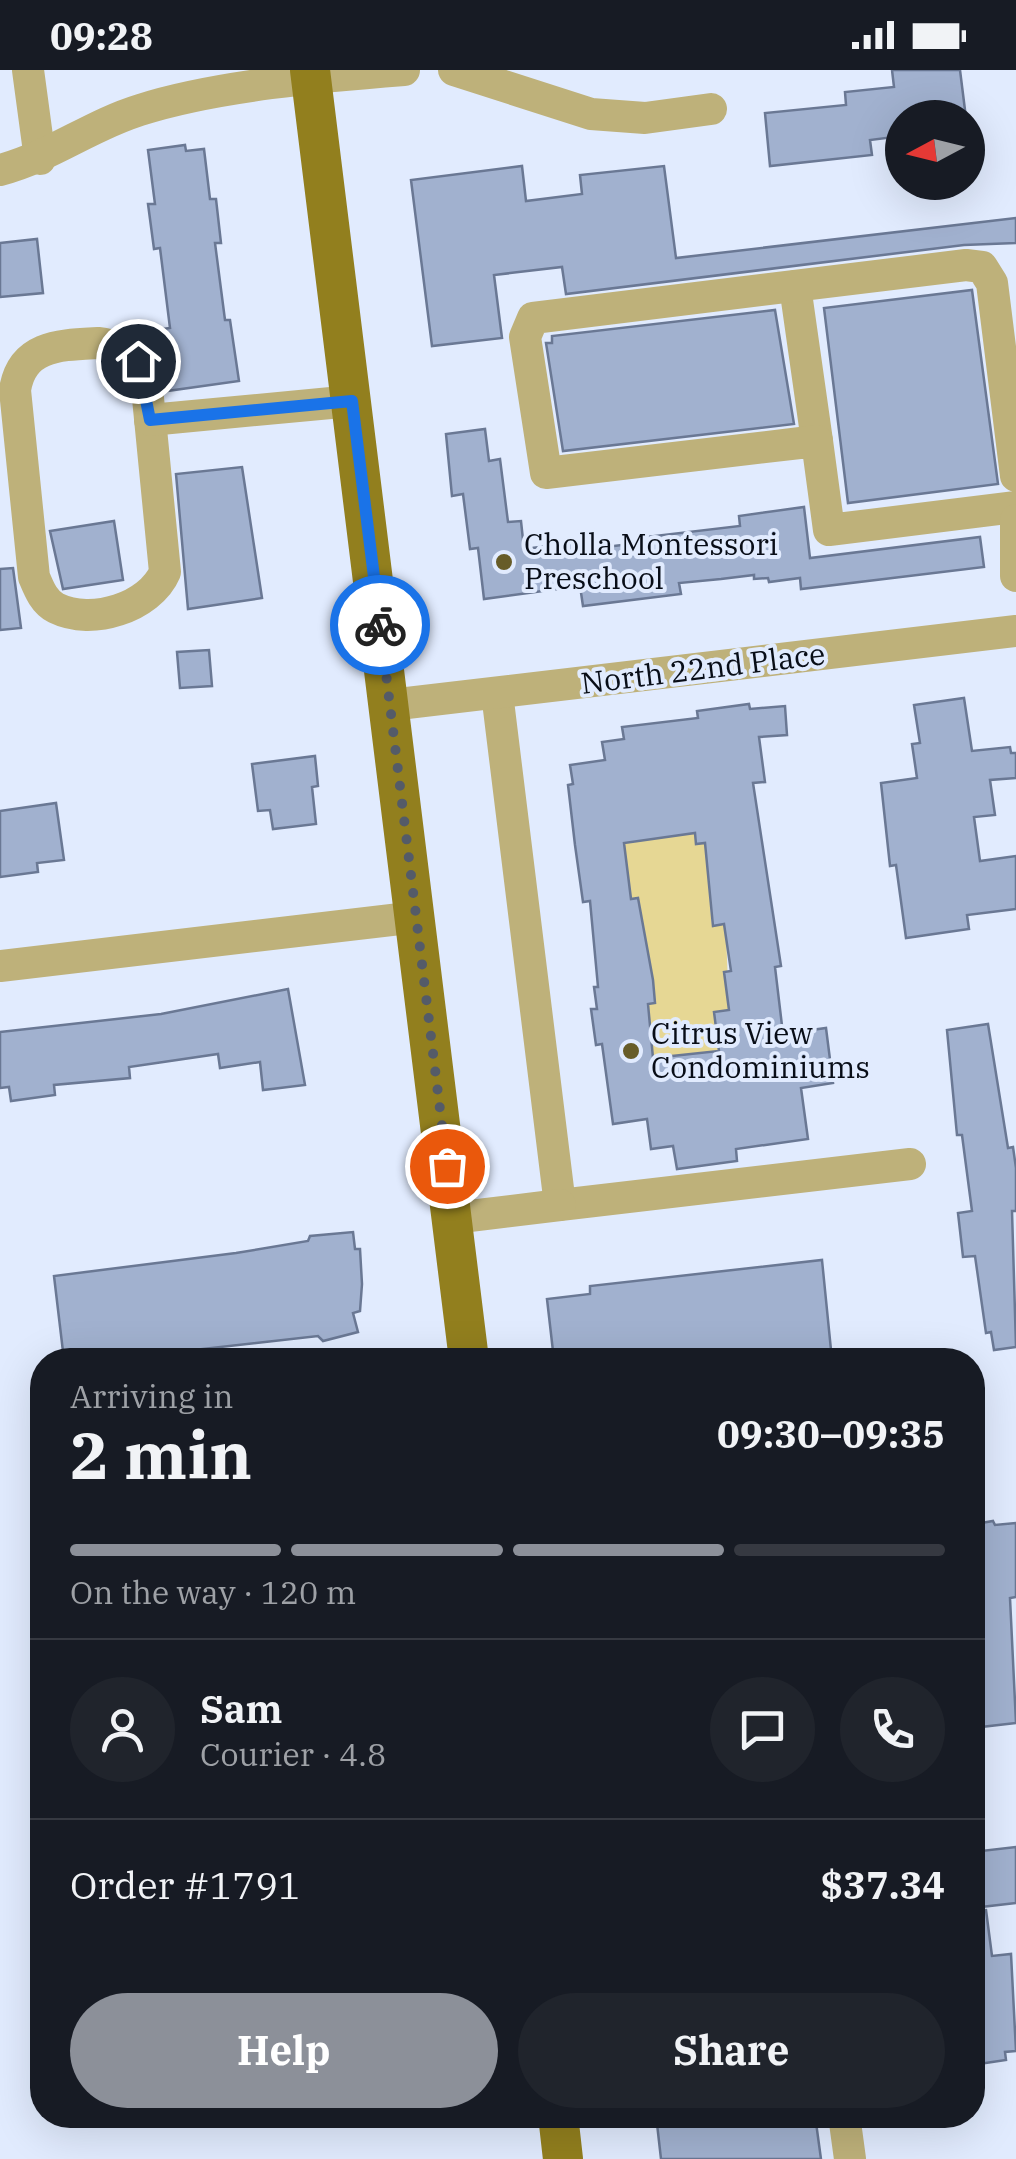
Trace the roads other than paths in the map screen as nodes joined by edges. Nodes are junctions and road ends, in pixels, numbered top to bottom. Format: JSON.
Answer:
{"nodes":[{"id":1,"x":28,"y":70,"type":"edge"},
{"id":2,"x":404,"y":70,"type":"edge"},
{"id":3,"x":454,"y":70,"type":"edge"},
{"id":4,"x":311,"y":76,"type":"edge"},
{"id":5,"x":711,"y":109,"type":"dead end"},
{"id":6,"x":40,"y":159,"type":"junction"},
{"id":7,"x":0,"y":170,"type":"edge"},
{"id":8,"x":796,"y":286,"type":"junction"},
{"id":9,"x":352,"y":401,"type":"junction"},
{"id":10,"x":150,"y":420,"type":"junction"},
{"id":11,"x":817,"y":441,"type":"junction"},
{"id":12,"x":1016,"y":476,"type":"edge"},
{"id":13,"x":1016,"y":507,"type":"edge"},
{"id":14,"x":1016,"y":520,"type":"edge"},
{"id":15,"x":1016,"y":576,"type":"edge"},
{"id":16,"x":1016,"y":632,"type":"edge"},
{"id":17,"x":497,"y":692,"type":"junction"},
{"id":18,"x":390,"y":706,"type":"junction"},
{"id":19,"x":417,"y":917,"type":"junction"},
{"id":20,"x":0,"y":966,"type":"edge"},
{"id":21,"x":910,"y":1164,"type":"dead end"},
{"id":22,"x":560,"y":1206,"type":"junction"},
{"id":23,"x":453,"y":1218,"type":"junction"},
{"id":24,"x":468,"y":1348,"type":"edge"},
{"id":25,"x":559,"y":2128,"type":"edge"},
{"id":26,"x":846,"y":2128,"type":"edge"},
{"id":27,"x":563,"y":2159,"type":"edge"},
{"id":28,"x":850,"y":2159,"type":"edge"}],
"edges":[{"from":1,"to":6,"type":"street"},
{"from":2,"to":4,"type":"street"},
{"from":3,"to":5,"type":"street"},
{"from":4,"to":6,"type":"street"},
{"from":4,"to":9,"type":"main road"},
{"from":6,"to":7,"type":"street"},
{"from":8,"to":11,"type":"street"},
{"from":8,"to":11,"type":"street"},
{"from":8,"to":12,"type":"street"},
{"from":9,"to":10,"type":"street"},
{"from":9,"to":18,"type":"main road"},
{"from":10,"to":10,"type":"street"},
{"from":11,"to":13,"type":"street"},
{"from":14,"to":15,"type":"street"},
{"from":16,"to":17,"type":"street","name":"North 22nd Place"},
{"from":17,"to":18,"type":"street","name":"North 22nd Place"},
{"from":17,"to":22,"type":"street"},
{"from":18,"to":19,"type":"main road"},
{"from":19,"to":20,"type":"street"},
{"from":19,"to":23,"type":"main road"},
{"from":21,"to":22,"type":"street"},
{"from":22,"to":23,"type":"street"},
{"from":23,"to":24,"type":"main road"},
{"from":25,"to":27,"type":"main road"},
{"from":26,"to":28,"type":"street"}]}
